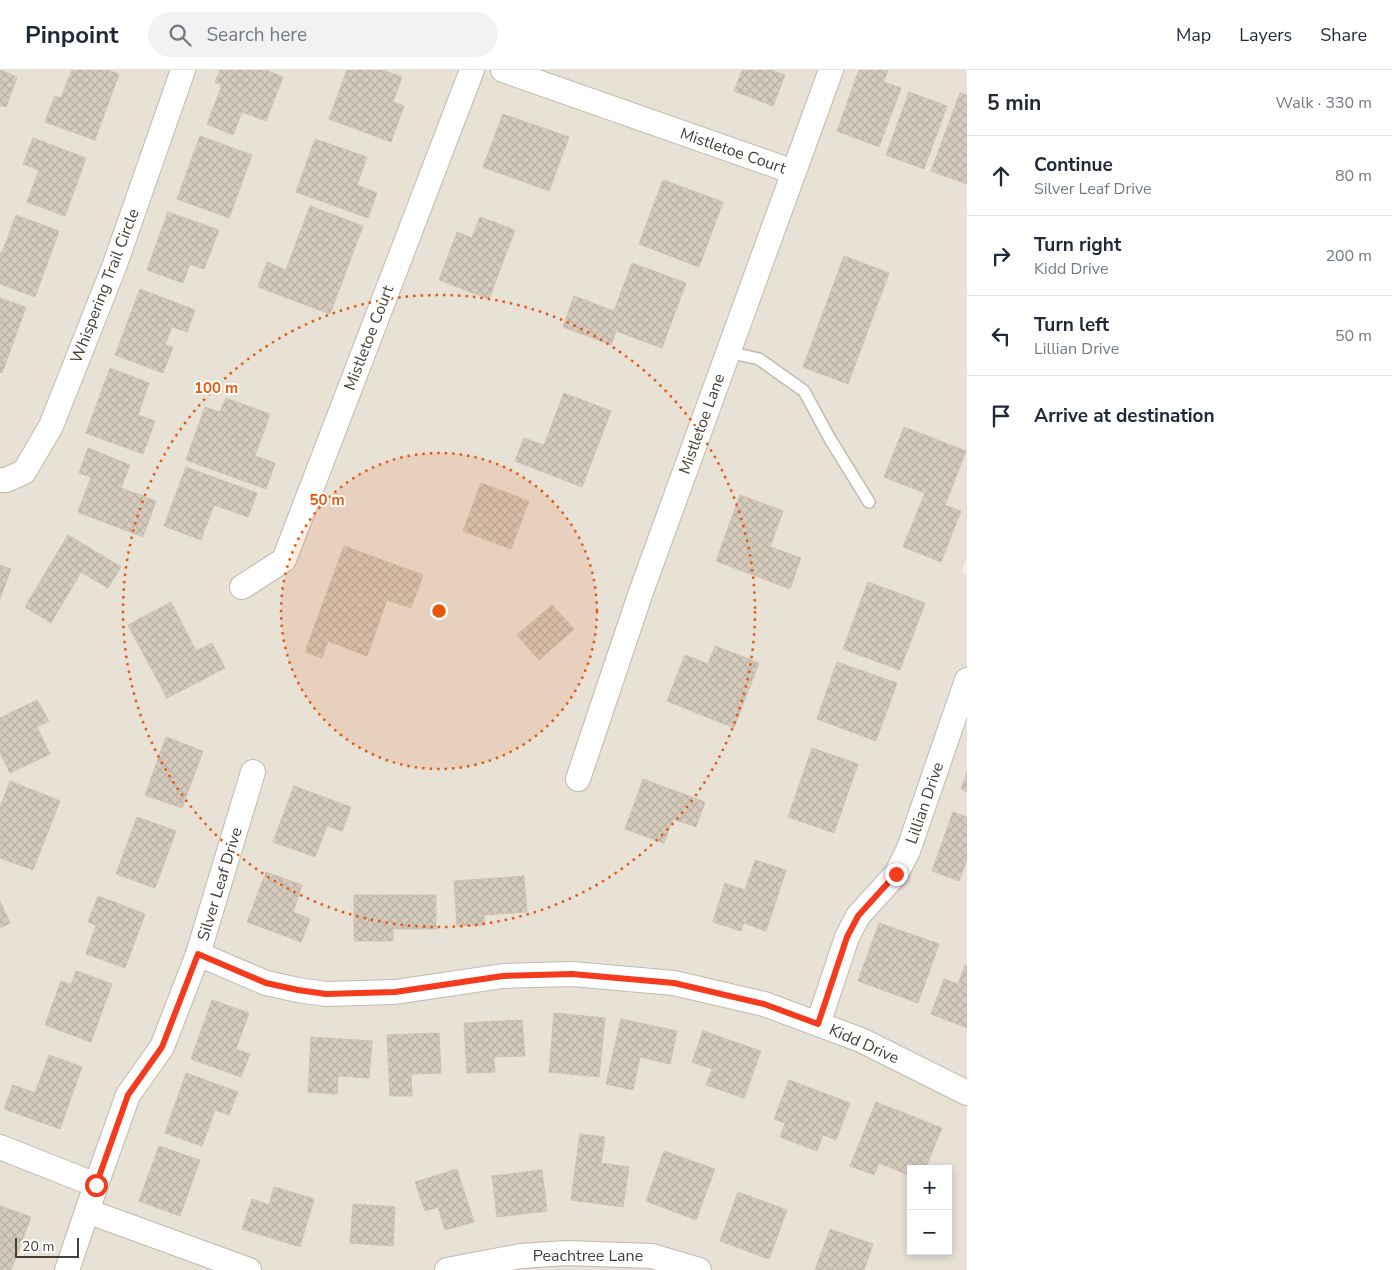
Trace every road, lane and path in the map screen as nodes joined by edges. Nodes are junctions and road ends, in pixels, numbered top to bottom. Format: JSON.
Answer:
{"nodes":[{"id":1,"x":183,"y":70,"type":"edge"},
{"id":2,"x":472,"y":70,"type":"edge"},
{"id":3,"x":503,"y":70,"type":"edge"},
{"id":4,"x":831,"y":70,"type":"edge"},
{"id":5,"x":794,"y":172,"type":"junction"},
{"id":6,"x":728,"y":352,"type":"junction"},
{"id":7,"x":0,"y":480,"type":"edge"},
{"id":8,"x":869,"y":502,"type":"dead end"},
{"id":9,"x":242,"y":587,"type":"dead end"},
{"id":10,"x":967,"y":680,"type":"edge"},
{"id":11,"x":253,"y":772,"type":"dead end"},
{"id":12,"x":578,"y":779,"type":"dead end"},
{"id":13,"x":198,"y":954,"type":"junction"},
{"id":14,"x":818,"y":1024,"type":"junction"},
{"id":15,"x":967,"y":1093,"type":"edge"},
{"id":16,"x":0,"y":1147,"type":"edge"},
{"id":17,"x":96,"y":1185,"type":"junction"},
{"id":18,"x":87,"y":1211,"type":"junction"},
{"id":19,"x":67,"y":1270,"type":"edge"},
{"id":20,"x":249,"y":1270,"type":"edge"},
{"id":21,"x":447,"y":1270,"type":"edge"},
{"id":22,"x":699,"y":1270,"type":"edge"}],
"edges":[{"from":1,"to":7,"type":"street","name":"Whispering Trail Circle"},
{"from":2,"to":9,"type":"street","name":"Mistletoe Court"},
{"from":3,"to":5,"type":"street","name":"Mistletoe Court"},
{"from":4,"to":5,"type":"street","name":"Mistletoe Lane"},
{"from":5,"to":6,"type":"street","name":"Mistletoe Lane"},
{"from":6,"to":8,"type":"lane"},
{"from":6,"to":12,"type":"street","name":"Mistletoe Lane"},
{"from":10,"to":14,"type":"street","name":"Lillian Drive"},
{"from":11,"to":13,"type":"street","name":"Silver Leaf Drive"},
{"from":13,"to":14,"type":"street","name":"Kidd Drive"},
{"from":13,"to":17,"type":"street","name":"Silver Leaf Drive"},
{"from":14,"to":15,"type":"street","name":"Kidd Drive"},
{"from":16,"to":17,"type":"street"},
{"from":17,"to":18,"type":"street","name":"Silver Leaf Drive"},
{"from":18,"to":19,"type":"street","name":"Silver Leaf Drive"},
{"from":18,"to":20,"type":"street"},
{"from":21,"to":22,"type":"street","name":"Peachtree Lane"}]}
